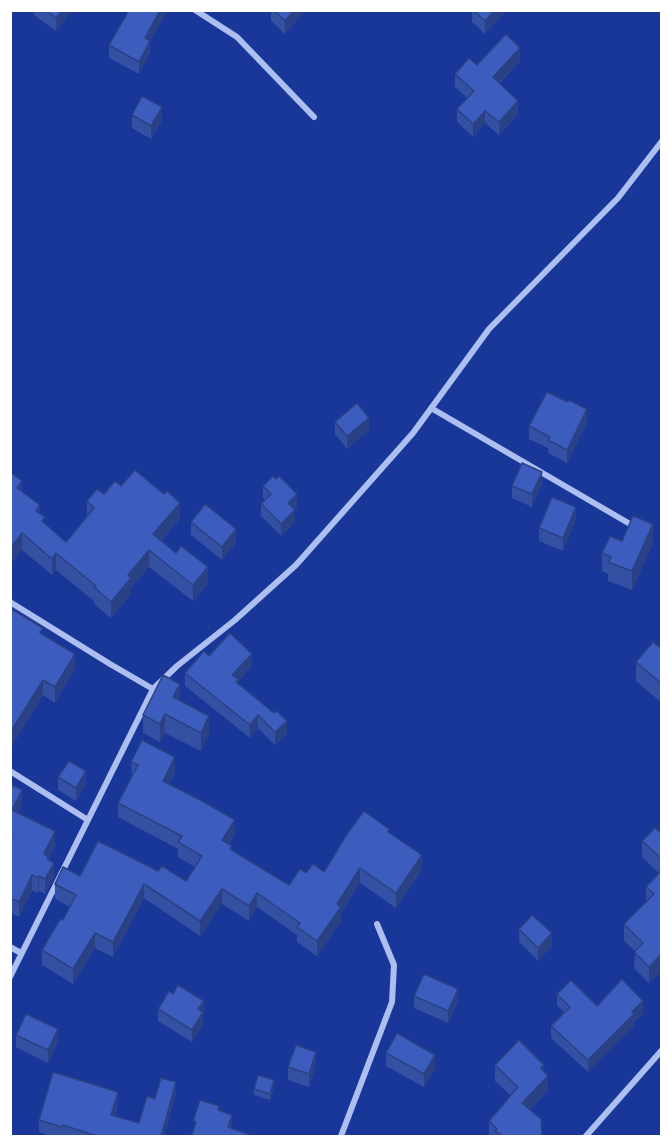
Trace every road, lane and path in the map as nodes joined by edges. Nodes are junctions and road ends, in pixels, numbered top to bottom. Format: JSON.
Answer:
{"nodes":[{"id":1,"x":195,"y":10,"type":"edge"},
{"id":2,"x":314,"y":117,"type":"dead end"},
{"id":3,"x":662,"y":141,"type":"edge"},
{"id":4,"x":431,"y":408,"type":"junction"},
{"id":5,"x":630,"y":524,"type":"edge"},
{"id":6,"x":10,"y":602,"type":"edge"},
{"id":7,"x":153,"y":689,"type":"junction"},
{"id":8,"x":10,"y":771,"type":"edge"},
{"id":9,"x":88,"y":820,"type":"junction"},
{"id":10,"x":377,"y":924,"type":"dead end"},
{"id":11,"x":10,"y":947,"type":"edge"},
{"id":12,"x":21,"y":953,"type":"junction"},
{"id":13,"x":10,"y":977,"type":"edge"},
{"id":14,"x":662,"y":1050,"type":"edge"},
{"id":15,"x":341,"y":1137,"type":"edge"},
{"id":16,"x":586,"y":1137,"type":"edge"}],
"edges":[{"from":1,"to":2,"type":"street"},
{"from":3,"to":4,"type":"street"},
{"from":4,"to":5,"type":"street"},
{"from":4,"to":7,"type":"street"},
{"from":6,"to":7,"type":"street"},
{"from":7,"to":9,"type":"street"},
{"from":8,"to":9,"type":"street"},
{"from":9,"to":12,"type":"street"},
{"from":10,"to":15,"type":"street"},
{"from":11,"to":12,"type":"street"},
{"from":12,"to":13,"type":"street"},
{"from":14,"to":16,"type":"street"}]}
